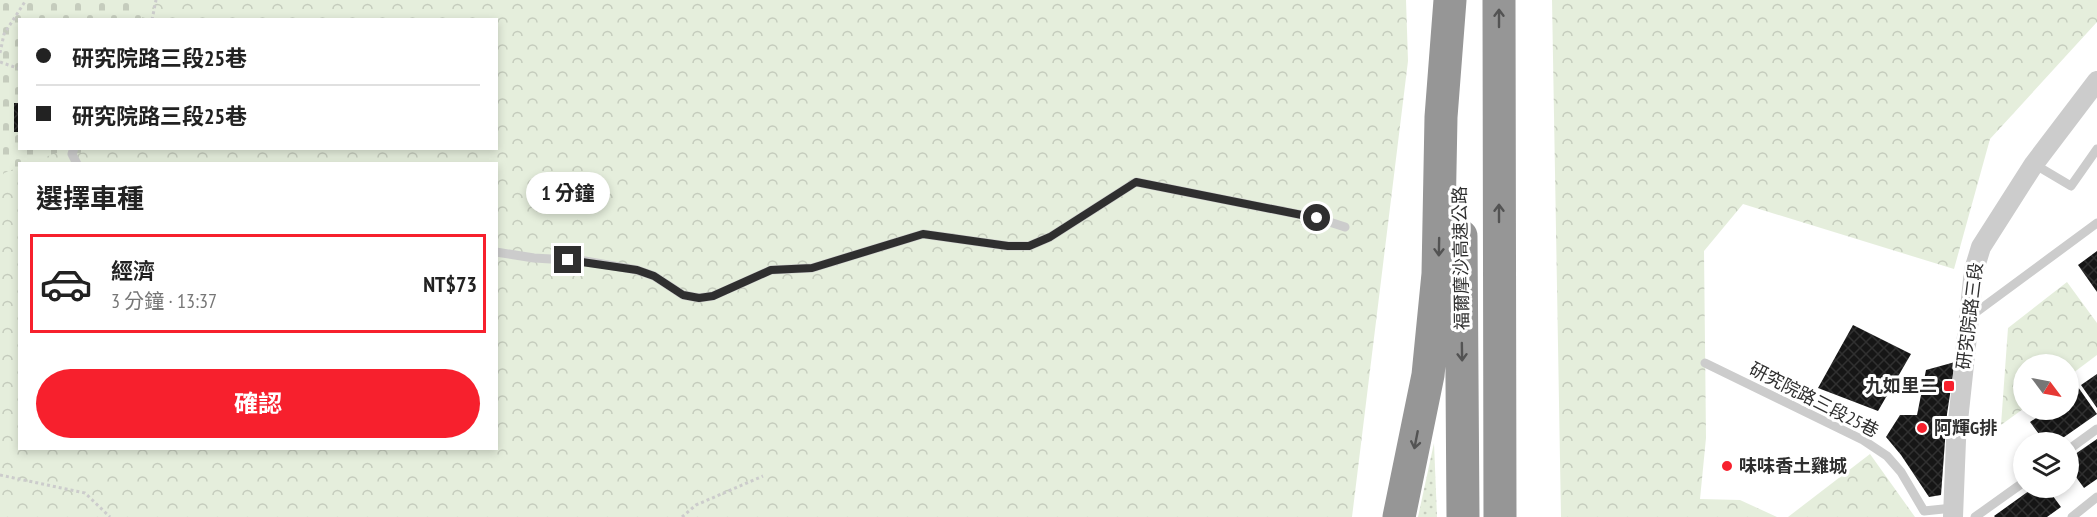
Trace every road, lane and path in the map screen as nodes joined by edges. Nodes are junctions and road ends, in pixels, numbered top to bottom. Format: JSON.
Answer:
{"nodes":[{"id":1,"x":26,"y":0,"type":"edge"},
{"id":2,"x":156,"y":0,"type":"edge"},
{"id":3,"x":1450,"y":0,"type":"edge"},
{"id":4,"x":1458,"y":0,"type":"edge"},
{"id":5,"x":1499,"y":0,"type":"edge"},
{"id":6,"x":152,"y":18,"type":"edge"},
{"id":7,"x":0,"y":53,"type":"edge"},
{"id":8,"x":0,"y":62,"type":"edge"},
{"id":9,"x":18,"y":68,"type":"edge"},
{"id":10,"x":2097,"y":81,"type":"edge"},
{"id":11,"x":2097,"y":149,"type":"edge"},
{"id":12,"x":2034,"y":164,"type":"junction"},
{"id":13,"x":2097,"y":223,"type":"edge"},
{"id":14,"x":1345,"y":226,"type":"dead end"},
{"id":15,"x":498,"y":252,"type":"edge"},
{"id":16,"x":1969,"y":317,"type":"junction"},
{"id":17,"x":1705,"y":363,"type":"dead end"},
{"id":18,"x":2097,"y":429,"type":"edge"},
{"id":19,"x":1499,"y":440,"type":"junction"},
{"id":20,"x":2079,"y":442,"type":"edge"},
{"id":21,"x":0,"y":475,"type":"edge"},
{"id":22,"x":763,"y":476,"type":"dead end"},
{"id":23,"x":2013,"y":490,"type":"edge"},
{"id":24,"x":2097,"y":497,"type":"edge"},
{"id":25,"x":1953,"y":513,"type":"edge"},
{"id":26,"x":110,"y":517,"type":"edge"},
{"id":27,"x":682,"y":517,"type":"edge"},
{"id":28,"x":1399,"y":517,"type":"edge"},
{"id":29,"x":1463,"y":517,"type":"edge"},
{"id":30,"x":1500,"y":517,"type":"edge"},
{"id":31,"x":1507,"y":517,"type":"edge"},
{"id":32,"x":1975,"y":517,"type":"edge"},
{"id":33,"x":2072,"y":517,"type":"edge"}],
"edges":[{"from":1,"to":7,"type":"path"},
{"from":2,"to":6,"type":"path"},
{"from":3,"to":28,"type":"highway","one_way":true},
{"from":4,"to":29,"type":"highway","name":"福爾摩沙高速公路","one_way":true},
{"from":19,"to":5,"type":"highway","name":"福爾摩沙高速公路","one_way":true},
{"from":8,"to":9,"type":"path"},
{"from":10,"to":12,"type":"street","name":"研究院路三段"},
{"from":11,"to":12,"type":"lane"},
{"from":12,"to":16,"type":"street","name":"研究院路三段"},
{"from":13,"to":16,"type":"lane"},
{"from":14,"to":15,"type":"lane"},
{"from":16,"to":25,"type":"street","name":"研究院路三段"},
{"from":17,"to":25,"type":"lane","name":"研究院路三段25巷"},
{"from":18,"to":20,"type":"lane"},
{"from":19,"to":30,"type":"highway","name":"福爾摩沙高速公路"},
{"from":19,"to":31,"type":"highway"},
{"from":21,"to":26,"type":"path"},
{"from":22,"to":27,"type":"path"},
{"from":23,"to":32,"type":"lane"},
{"from":24,"to":33,"type":"lane"}]}
